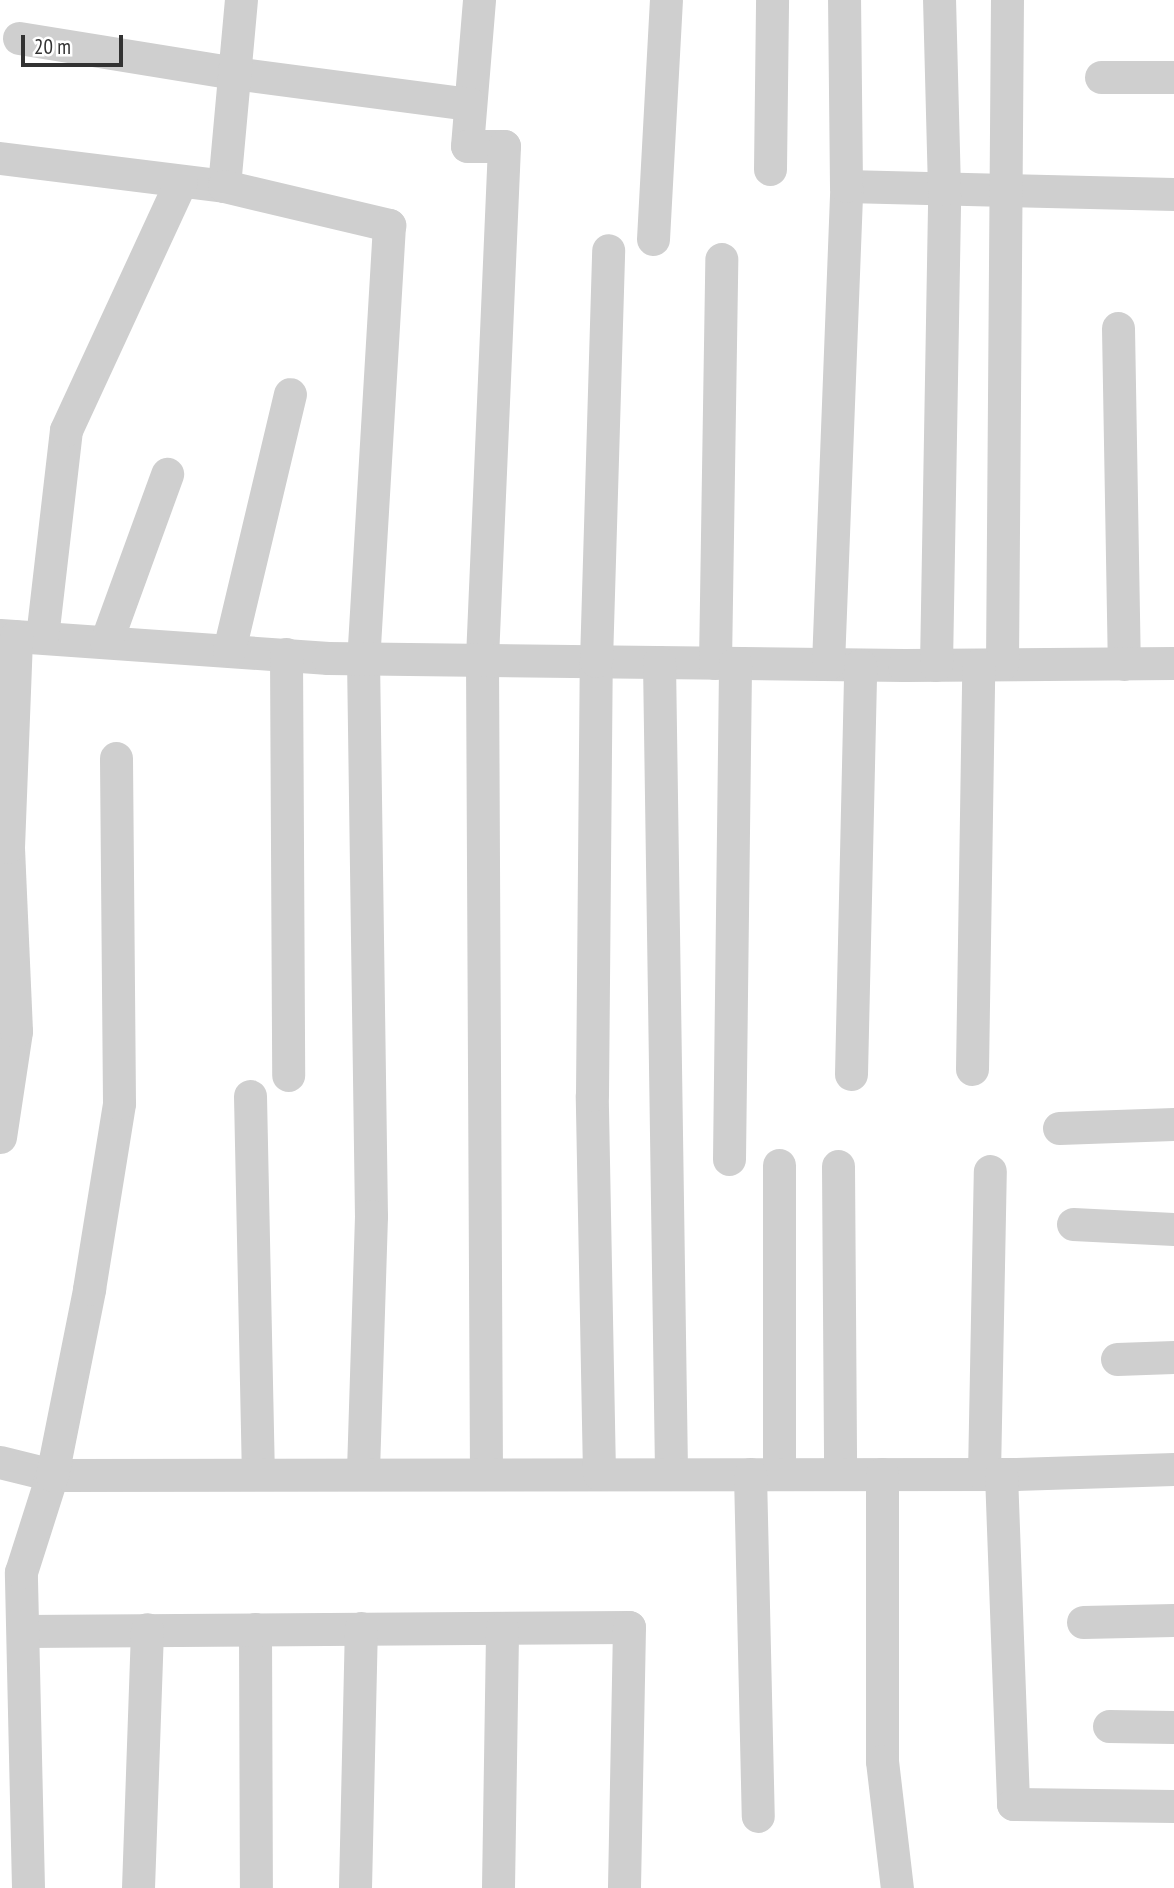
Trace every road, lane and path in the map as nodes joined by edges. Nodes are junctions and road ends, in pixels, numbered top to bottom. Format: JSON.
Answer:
{"nodes":[{"id":1,"x":241,"y":0,"type":"edge"},
{"id":2,"x":479,"y":0,"type":"edge"},
{"id":3,"x":666,"y":0,"type":"edge"},
{"id":4,"x":772,"y":0,"type":"edge"},
{"id":5,"x":844,"y":0,"type":"edge"},
{"id":6,"x":939,"y":0,"type":"edge"},
{"id":7,"x":1007,"y":0,"type":"edge"},
{"id":8,"x":19,"y":38,"type":"dead end"},
{"id":9,"x":234,"y":73,"type":"junction"},
{"id":10,"x":1174,"y":76,"type":"edge"},
{"id":11,"x":1101,"y":77,"type":"dead end"},
{"id":12,"x":470,"y":104,"type":"junction"},
{"id":13,"x":0,"y":158,"type":"edge"},
{"id":14,"x":770,"y":169,"type":"dead end"},
{"id":15,"x":181,"y":181,"type":"junction"},
{"id":16,"x":846,"y":186,"type":"junction"},
{"id":17,"x":224,"y":187,"type":"junction"},
{"id":18,"x":944,"y":189,"type":"junction"},
{"id":19,"x":1005,"y":191,"type":"junction"},
{"id":20,"x":1174,"y":194,"type":"edge"},
{"id":21,"x":653,"y":239,"type":"dead end"},
{"id":22,"x":608,"y":250,"type":"dead end"},
{"id":23,"x":720,"y":259,"type":"dead end"},
{"id":24,"x":1118,"y":328,"type":"dead end"},
{"id":25,"x":290,"y":394,"type":"dead end"},
{"id":26,"x":167,"y":474,"type":"dead end"},
{"id":27,"x":19,"y":636,"type":"edge"},
{"id":28,"x":106,"y":642,"type":"junction"},
{"id":29,"x":229,"y":650,"type":"junction"},
{"id":30,"x":286,"y":654,"type":"junction"},
{"id":31,"x":363,"y":658,"type":"junction"},
{"id":32,"x":482,"y":659,"type":"junction"},
{"id":33,"x":596,"y":661,"type":"junction"},
{"id":34,"x":659,"y":662,"type":"junction"},
{"id":35,"x":725,"y":663,"type":"junction"},
{"id":36,"x":1174,"y":663,"type":"edge"},
{"id":37,"x":1124,"y":664,"type":"junction"},
{"id":38,"x":844,"y":665,"type":"junction"},
{"id":39,"x":936,"y":665,"type":"junction"},
{"id":40,"x":990,"y":665,"type":"junction"},
{"id":41,"x":116,"y":758,"type":"dead end"},
{"id":42,"x":5,"y":797,"type":"edge"},
{"id":43,"x":972,"y":1069,"type":"dead end"},
{"id":44,"x":851,"y":1074,"type":"dead end"},
{"id":45,"x":288,"y":1075,"type":"dead end"},
{"id":46,"x":250,"y":1096,"type":"dead end"},
{"id":47,"x":1174,"y":1124,"type":"edge"},
{"id":48,"x":1059,"y":1128,"type":"dead end"},
{"id":49,"x":0,"y":1137,"type":"edge"},
{"id":50,"x":729,"y":1160,"type":"dead end"},
{"id":51,"x":779,"y":1165,"type":"dead end"},
{"id":52,"x":838,"y":1166,"type":"dead end"},
{"id":53,"x":990,"y":1171,"type":"dead end"},
{"id":54,"x":1073,"y":1224,"type":"dead end"},
{"id":55,"x":1174,"y":1229,"type":"edge"},
{"id":56,"x":1174,"y":1357,"type":"edge"},
{"id":57,"x":1117,"y":1359,"type":"dead end"},
{"id":58,"x":0,"y":1462,"type":"edge"},
{"id":59,"x":1174,"y":1469,"type":"edge"},
{"id":60,"x":258,"y":1474,"type":"junction"},
{"id":61,"x":363,"y":1474,"type":"junction"},
{"id":62,"x":486,"y":1474,"type":"junction"},
{"id":63,"x":599,"y":1474,"type":"junction"},
{"id":64,"x":671,"y":1474,"type":"junction"},
{"id":65,"x":764,"y":1474,"type":"junction"},
{"id":66,"x":840,"y":1474,"type":"junction"},
{"id":67,"x":882,"y":1474,"type":"junction"},
{"id":68,"x":992,"y":1474,"type":"junction"},
{"id":69,"x":52,"y":1475,"type":"junction"},
{"id":70,"x":1174,"y":1620,"type":"edge"},
{"id":71,"x":1083,"y":1622,"type":"dead end"},
{"id":72,"x":362,"y":1628,"type":"junction"},
{"id":73,"x":502,"y":1628,"type":"junction"},
{"id":74,"x":147,"y":1629,"type":"junction"},
{"id":75,"x":255,"y":1629,"type":"junction"},
{"id":76,"x":23,"y":1631,"type":"junction"},
{"id":77,"x":1109,"y":1726,"type":"dead end"},
{"id":78,"x":1174,"y":1727,"type":"edge"},
{"id":79,"x":1174,"y":1806,"type":"edge"},
{"id":80,"x":758,"y":1816,"type":"dead end"},
{"id":81,"x":28,"y":1888,"type":"edge"},
{"id":82,"x":138,"y":1888,"type":"edge"},
{"id":83,"x":256,"y":1888,"type":"edge"},
{"id":84,"x":355,"y":1888,"type":"edge"},
{"id":85,"x":498,"y":1888,"type":"edge"},
{"id":86,"x":624,"y":1888,"type":"edge"},
{"id":87,"x":897,"y":1888,"type":"edge"}],
"edges":[{"from":1,"to":9,"type":"street"},
{"from":2,"to":12,"type":"street"},
{"from":3,"to":21,"type":"street"},
{"from":4,"to":14,"type":"street"},
{"from":5,"to":16,"type":"street"},
{"from":6,"to":18,"type":"street"},
{"from":7,"to":19,"type":"street"},
{"from":8,"to":9,"type":"street"},
{"from":9,"to":12,"type":"street"},
{"from":9,"to":17,"type":"street"},
{"from":10,"to":11,"type":"street"},
{"from":12,"to":32,"type":"street"},
{"from":13,"to":15,"type":"street"},
{"from":15,"to":17,"type":"street"},
{"from":15,"to":27,"type":"street"},
{"from":16,"to":18,"type":"street"},
{"from":16,"to":38,"type":"street"},
{"from":17,"to":31,"type":"street"},
{"from":18,"to":19,"type":"street"},
{"from":18,"to":39,"type":"street"},
{"from":19,"to":20,"type":"street"},
{"from":19,"to":40,"type":"street"},
{"from":22,"to":33,"type":"street"},
{"from":23,"to":35,"type":"street"},
{"from":24,"to":37,"type":"street"},
{"from":25,"to":29,"type":"street"},
{"from":26,"to":28,"type":"street"},
{"from":27,"to":28,"type":"street"},
{"from":27,"to":42,"type":"street"},
{"from":28,"to":29,"type":"street"},
{"from":29,"to":30,"type":"street"},
{"from":30,"to":31,"type":"street"},
{"from":30,"to":45,"type":"street"},
{"from":31,"to":32,"type":"street"},
{"from":31,"to":61,"type":"street"},
{"from":32,"to":33,"type":"street"},
{"from":32,"to":62,"type":"street"},
{"from":33,"to":34,"type":"street"},
{"from":33,"to":63,"type":"street"},
{"from":34,"to":35,"type":"street"},
{"from":34,"to":64,"type":"street"},
{"from":35,"to":38,"type":"street"},
{"from":35,"to":50,"type":"street"},
{"from":36,"to":37,"type":"street"},
{"from":37,"to":40,"type":"street"},
{"from":38,"to":39,"type":"street"},
{"from":38,"to":44,"type":"street"},
{"from":39,"to":40,"type":"street"},
{"from":40,"to":43,"type":"street"},
{"from":41,"to":69,"type":"street"},
{"from":42,"to":49,"type":"street"},
{"from":46,"to":60,"type":"street"},
{"from":47,"to":48,"type":"street"},
{"from":51,"to":65,"type":"street"},
{"from":52,"to":66,"type":"street"},
{"from":53,"to":68,"type":"street"},
{"from":54,"to":55,"type":"street"},
{"from":56,"to":57,"type":"street"},
{"from":58,"to":69,"type":"street"},
{"from":59,"to":68,"type":"street"},
{"from":60,"to":61,"type":"street"},
{"from":60,"to":69,"type":"street"},
{"from":61,"to":62,"type":"street"},
{"from":62,"to":63,"type":"street"},
{"from":63,"to":64,"type":"street"},
{"from":64,"to":65,"type":"street"},
{"from":65,"to":66,"type":"street"},
{"from":65,"to":80,"type":"street"},
{"from":66,"to":67,"type":"street"},
{"from":67,"to":68,"type":"street"},
{"from":67,"to":87,"type":"street"},
{"from":68,"to":79,"type":"street"},
{"from":69,"to":76,"type":"street"},
{"from":70,"to":71,"type":"street"},
{"from":72,"to":73,"type":"street"},
{"from":72,"to":75,"type":"street"},
{"from":72,"to":84,"type":"street"},
{"from":73,"to":85,"type":"street"},
{"from":73,"to":86,"type":"street"},
{"from":74,"to":75,"type":"street"},
{"from":74,"to":76,"type":"street"},
{"from":74,"to":82,"type":"street"},
{"from":75,"to":83,"type":"street"},
{"from":76,"to":81,"type":"street"},
{"from":77,"to":78,"type":"street"}]}
